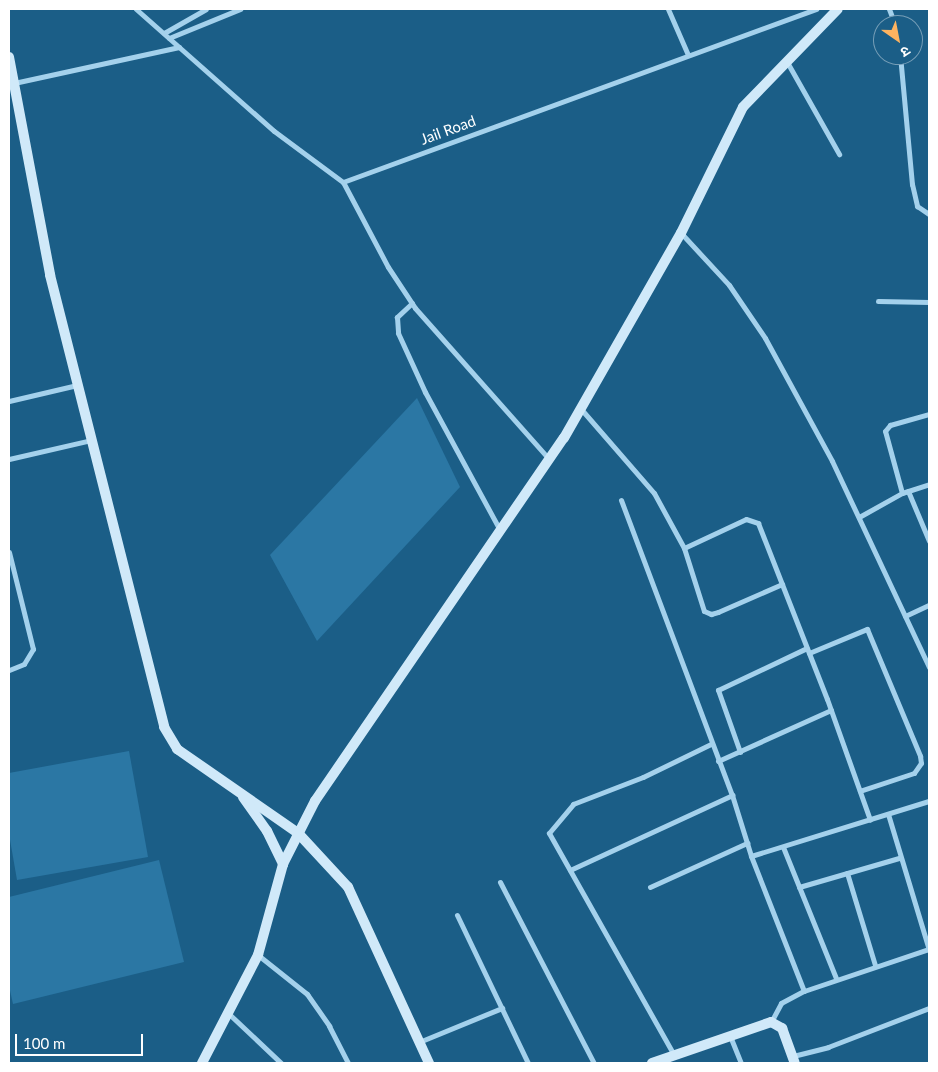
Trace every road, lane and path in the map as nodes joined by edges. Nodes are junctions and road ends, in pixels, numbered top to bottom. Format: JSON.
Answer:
{"nodes":[{"id":1,"x":136,"y":9,"type":"edge"},
{"id":2,"x":206,"y":9,"type":"edge"},
{"id":3,"x":240,"y":9,"type":"edge"},
{"id":4,"x":668,"y":9,"type":"edge"},
{"id":5,"x":816,"y":9,"type":"edge"},
{"id":6,"x":838,"y":9,"type":"edge"},
{"id":7,"x":164,"y":33,"type":"junction"},
{"id":8,"x":169,"y":38,"type":"junction"},
{"id":9,"x":179,"y":47,"type":"junction"},
{"id":10,"x":688,"y":55,"type":"junction"},
{"id":11,"x":9,"y":57,"type":"edge"},
{"id":12,"x":786,"y":62,"type":"junction"},
{"id":13,"x":901,"y":65,"type":"edge"},
{"id":14,"x":11,"y":76,"type":"edge"},
{"id":15,"x":839,"y":154,"type":"dead end"},
{"id":16,"x":343,"y":182,"type":"junction"},
{"id":17,"x":929,"y":214,"type":"edge"},
{"id":18,"x":681,"y":233,"type":"junction"},
{"id":19,"x":878,"y":301,"type":"dead end"},
{"id":20,"x":929,"y":302,"type":"edge"},
{"id":21,"x":412,"y":303,"type":"junction"},
{"id":22,"x":78,"y":385,"type":"junction"},
{"id":23,"x":9,"y":400,"type":"edge"},
{"id":24,"x":581,"y":408,"type":"junction"},
{"id":25,"x":929,"y":414,"type":"edge"},
{"id":26,"x":92,"y":440,"type":"junction"},
{"id":27,"x":9,"y":459,"type":"edge"},
{"id":28,"x":549,"y":459,"type":"junction"},
{"id":29,"x":929,"y":484,"type":"edge"},
{"id":30,"x":908,"y":491,"type":"junction"},
{"id":31,"x":902,"y":493,"type":"junction"},
{"id":32,"x":621,"y":500,"type":"dead end"},
{"id":33,"x":859,"y":517,"type":"junction"},
{"id":34,"x":500,"y":530,"type":"junction"},
{"id":35,"x":929,"y":541,"type":"edge"},
{"id":36,"x":684,"y":548,"type":"junction"},
{"id":37,"x":9,"y":552,"type":"edge"},
{"id":38,"x":782,"y":584,"type":"junction"},
{"id":39,"x":929,"y":604,"type":"edge"},
{"id":40,"x":905,"y":616,"type":"junction"},
{"id":41,"x":808,"y":650,"type":"junction"},
{"id":42,"x":929,"y":664,"type":"edge"},
{"id":43,"x":9,"y":670,"type":"edge"},
{"id":44,"x":831,"y":710,"type":"junction"},
{"id":45,"x":711,"y":744,"type":"junction"},
{"id":46,"x":740,"y":752,"type":"junction"},
{"id":47,"x":718,"y":761,"type":"junction"},
{"id":48,"x":860,"y":791,"type":"junction"},
{"id":49,"x":241,"y":794,"type":"junction"},
{"id":50,"x":732,"y":795,"type":"junction"},
{"id":51,"x":929,"y":801,"type":"edge"},
{"id":52,"x":888,"y":814,"type":"junction"},
{"id":53,"x":870,"y":820,"type":"junction"},
{"id":54,"x":298,"y":833,"type":"junction"},
{"id":55,"x":747,"y":843,"type":"junction"},
{"id":56,"x":783,"y":847,"type":"junction"},
{"id":57,"x":751,"y":856,"type":"junction"},
{"id":58,"x":899,"y":858,"type":"junction"},
{"id":59,"x":283,"y":864,"type":"junction"},
{"id":60,"x":570,"y":870,"type":"junction"},
{"id":61,"x":846,"y":873,"type":"junction"},
{"id":62,"x":500,"y":882,"type":"dead end"},
{"id":63,"x":650,"y":887,"type":"dead end"},
{"id":64,"x":800,"y":887,"type":"junction"},
{"id":65,"x":457,"y":915,"type":"dead end"},
{"id":66,"x":929,"y":950,"type":"edge"},
{"id":67,"x":258,"y":955,"type":"junction"},
{"id":68,"x":876,"y":965,"type":"junction"},
{"id":69,"x":836,"y":978,"type":"junction"},
{"id":70,"x":804,"y":991,"type":"junction"},
{"id":71,"x":502,"y":1008,"type":"junction"},
{"id":72,"x":929,"y":1008,"type":"edge"},
{"id":73,"x":228,"y":1012,"type":"junction"},
{"id":74,"x":771,"y":1022,"type":"junction"},
{"id":75,"x":730,"y":1035,"type":"junction"},
{"id":76,"x":419,"y":1042,"type":"junction"},
{"id":77,"x":669,"y":1059,"type":"edge"},
{"id":78,"x":794,"y":1060,"type":"edge"},
{"id":79,"x":202,"y":1063,"type":"edge"},
{"id":80,"x":281,"y":1063,"type":"edge"},
{"id":81,"x":348,"y":1063,"type":"edge"},
{"id":82,"x":429,"y":1063,"type":"edge"},
{"id":83,"x":528,"y":1063,"type":"edge"},
{"id":84,"x":594,"y":1063,"type":"edge"},
{"id":85,"x":652,"y":1063,"type":"edge"},
{"id":86,"x":742,"y":1063,"type":"edge"}],
"edges":[{"from":1,"to":7,"type":"street"},
{"from":2,"to":7,"type":"street"},
{"from":3,"to":8,"type":"street"},
{"from":4,"to":10,"type":"street"},
{"from":5,"to":10,"type":"street","name":"Jail Road"},
{"from":6,"to":12,"type":"main road"},
{"from":7,"to":8,"type":"street"},
{"from":8,"to":9,"type":"street"},
{"from":9,"to":14,"type":"street"},
{"from":9,"to":16,"type":"street"},
{"from":10,"to":16,"type":"street","name":"Jail Road"},
{"from":11,"to":14,"type":"main road"},
{"from":12,"to":15,"type":"street"},
{"from":12,"to":18,"type":"main road"},
{"from":13,"to":17,"type":"street"},
{"from":14,"to":22,"type":"main road"},
{"from":16,"to":21,"type":"street"},
{"from":18,"to":24,"type":"main road"},
{"from":18,"to":33,"type":"street"},
{"from":19,"to":20,"type":"street"},
{"from":21,"to":28,"type":"street"},
{"from":21,"to":34,"type":"street"},
{"from":22,"to":23,"type":"street"},
{"from":22,"to":26,"type":"main road"},
{"from":24,"to":28,"type":"main road"},
{"from":24,"to":36,"type":"street"},
{"from":25,"to":31,"type":"street"},
{"from":26,"to":27,"type":"street"},
{"from":26,"to":49,"type":"main road"},
{"from":28,"to":34,"type":"main road"},
{"from":29,"to":30,"type":"street"},
{"from":30,"to":31,"type":"street"},
{"from":30,"to":35,"type":"street"},
{"from":31,"to":33,"type":"street"},
{"from":32,"to":45,"type":"street"},
{"from":33,"to":40,"type":"street"},
{"from":34,"to":54,"type":"main road"},
{"from":36,"to":38,"type":"street"},
{"from":36,"to":38,"type":"street"},
{"from":37,"to":43,"type":"street"},
{"from":38,"to":41,"type":"street"},
{"from":39,"to":40,"type":"street"},
{"from":40,"to":42,"type":"street"},
{"from":41,"to":44,"type":"street"},
{"from":41,"to":46,"type":"street"},
{"from":41,"to":48,"type":"street"},
{"from":44,"to":46,"type":"street"},
{"from":44,"to":48,"type":"street"},
{"from":45,"to":47,"type":"street"},
{"from":45,"to":60,"type":"street"},
{"from":46,"to":47,"type":"street"},
{"from":47,"to":50,"type":"street"},
{"from":48,"to":53,"type":"street"},
{"from":49,"to":54,"type":"main road"},
{"from":49,"to":59,"type":"main road"},
{"from":50,"to":55,"type":"street"},
{"from":50,"to":60,"type":"street"},
{"from":51,"to":52,"type":"street"},
{"from":52,"to":53,"type":"street"},
{"from":52,"to":58,"type":"street"},
{"from":53,"to":56,"type":"street"},
{"from":54,"to":59,"type":"main road"},
{"from":54,"to":76,"type":"main road"},
{"from":55,"to":57,"type":"street"},
{"from":55,"to":63,"type":"street"},
{"from":56,"to":57,"type":"street"},
{"from":56,"to":64,"type":"street"},
{"from":57,"to":70,"type":"street"},
{"from":58,"to":61,"type":"street"},
{"from":58,"to":66,"type":"street"},
{"from":59,"to":67,"type":"main road"},
{"from":60,"to":77,"type":"street"},
{"from":61,"to":64,"type":"street"},
{"from":61,"to":68,"type":"street"},
{"from":62,"to":84,"type":"street"},
{"from":64,"to":69,"type":"street"},
{"from":65,"to":71,"type":"street"},
{"from":66,"to":68,"type":"street"},
{"from":67,"to":73,"type":"main road"},
{"from":67,"to":81,"type":"street"},
{"from":68,"to":69,"type":"street"},
{"from":69,"to":70,"type":"street"},
{"from":70,"to":74,"type":"street"},
{"from":71,"to":76,"type":"street"},
{"from":71,"to":83,"type":"street"},
{"from":72,"to":78,"type":"street"},
{"from":73,"to":79,"type":"main road"},
{"from":73,"to":80,"type":"street"},
{"from":74,"to":75,"type":"main road"},
{"from":74,"to":78,"type":"main road"},
{"from":75,"to":77,"type":"main road"},
{"from":75,"to":86,"type":"street"},
{"from":76,"to":82,"type":"main road"},
{"from":77,"to":85,"type":"main road"}]}
